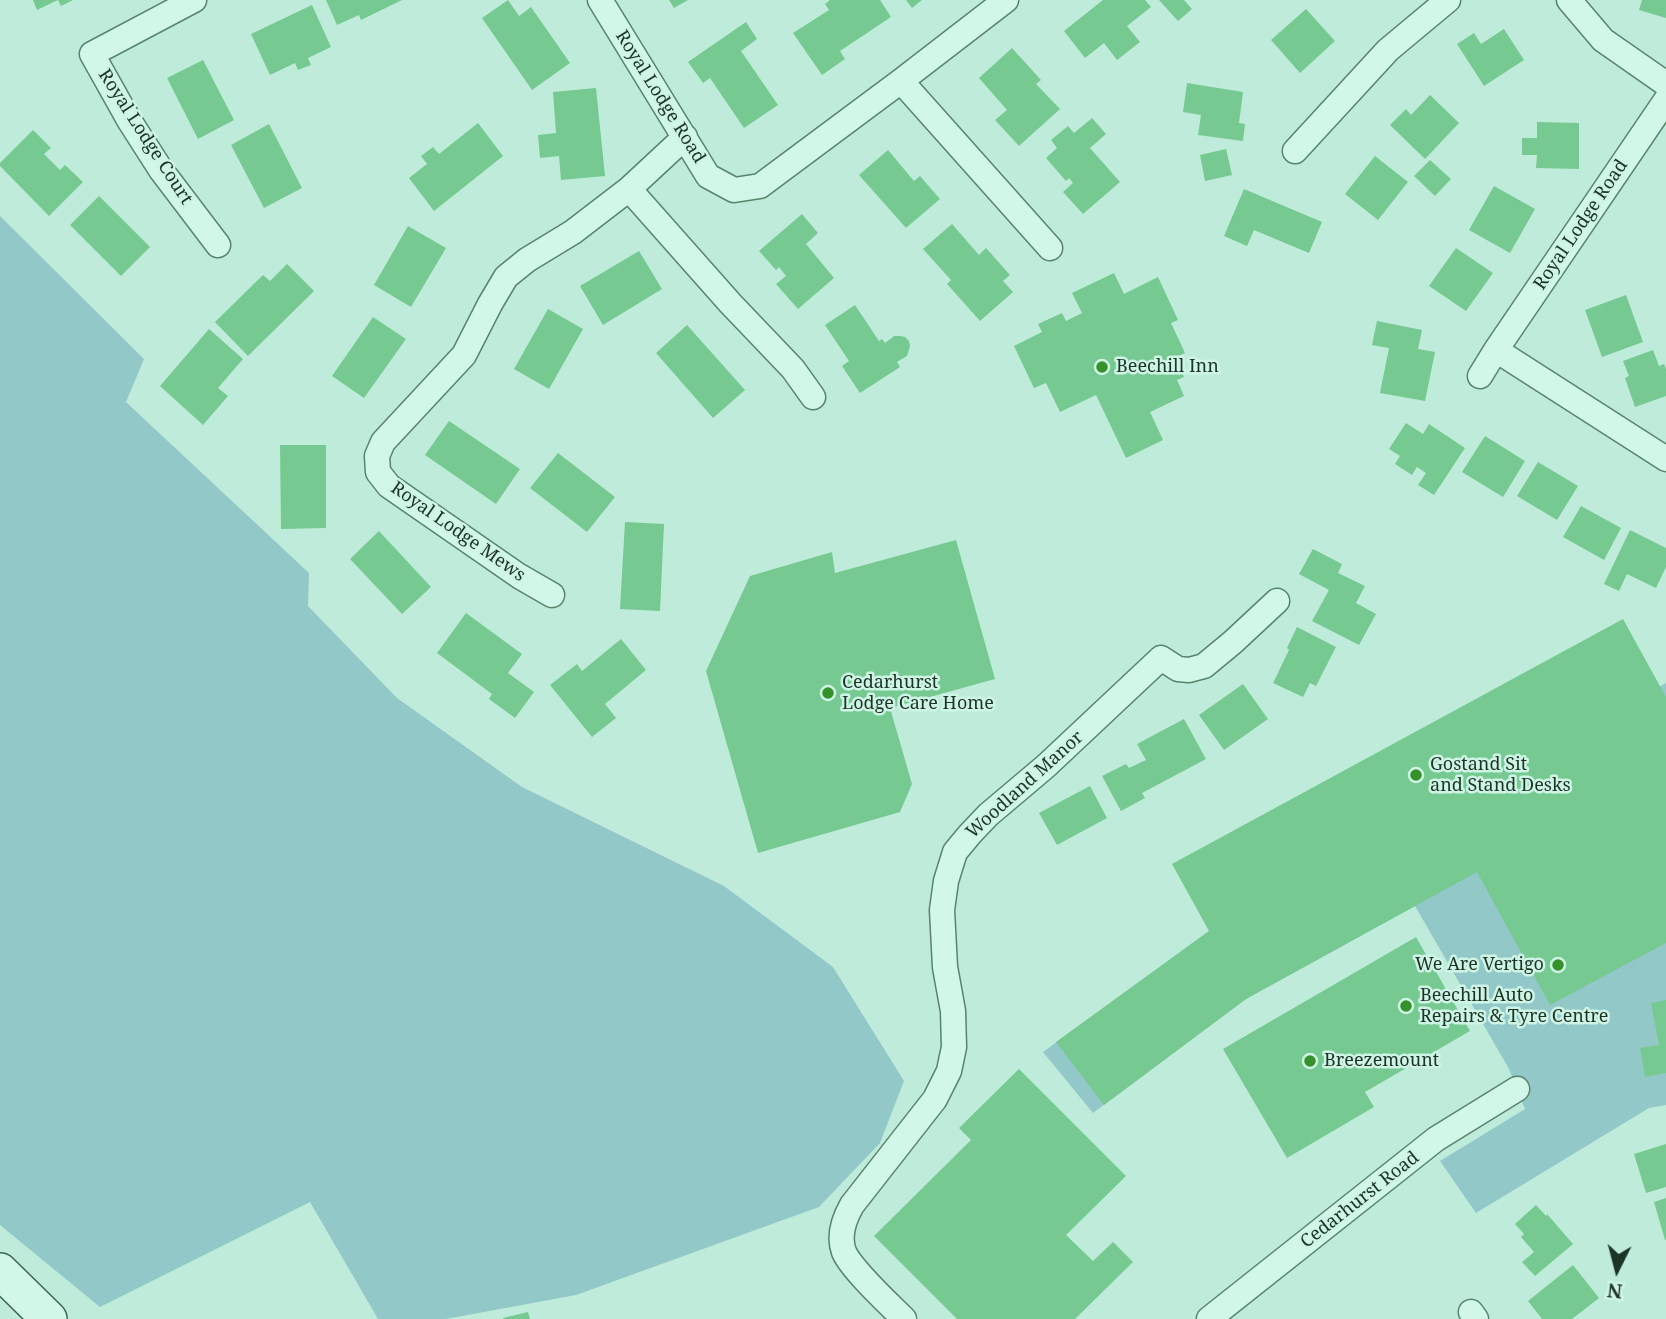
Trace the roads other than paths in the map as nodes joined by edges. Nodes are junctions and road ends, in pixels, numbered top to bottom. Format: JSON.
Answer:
{"nodes":[{"id":1,"x":194,"y":0,"type":"edge"},
{"id":2,"x":600,"y":0,"type":"edge"},
{"id":3,"x":1006,"y":0,"type":"edge"},
{"id":4,"x":1448,"y":0,"type":"edge"},
{"id":5,"x":1569,"y":0,"type":"edge"},
{"id":6,"x":901,"y":81,"type":"junction"},
{"id":7,"x":1666,"y":84,"type":"edge"},
{"id":8,"x":1666,"y":100,"type":"edge"},
{"id":9,"x":685,"y":138,"type":"junction"},
{"id":10,"x":1294,"y":151,"type":"dead end"},
{"id":11,"x":629,"y":189,"type":"junction"},
{"id":12,"x":218,"y":245,"type":"dead end"},
{"id":13,"x":1050,"y":248,"type":"dead end"},
{"id":14,"x":1496,"y":350,"type":"junction"},
{"id":15,"x":1480,"y":376,"type":"dead end"},
{"id":16,"x":813,"y":397,"type":"dead end"},
{"id":17,"x":1666,"y":459,"type":"edge"},
{"id":18,"x":552,"y":595,"type":"dead end"},
{"id":19,"x":1277,"y":601,"type":"dead end"},
{"id":20,"x":1517,"y":1089,"type":"dead end"},
{"id":21,"x":0,"y":1271,"type":"edge"},
{"id":22,"x":49,"y":1319,"type":"edge"},
{"id":23,"x":904,"y":1319,"type":"edge"},
{"id":24,"x":1209,"y":1319,"type":"edge"}],
"edges":[{"from":1,"to":12,"type":"street","name":"Royal Lodge Court"},
{"from":2,"to":9,"type":"street","name":"Royal Lodge Road"},
{"from":3,"to":6,"type":"street","name":"Royal Lodge Road"},
{"from":4,"to":10,"type":"street"},
{"from":5,"to":7,"type":"street"},
{"from":6,"to":9,"type":"street","name":"Royal Lodge Road"},
{"from":6,"to":13,"type":"street"},
{"from":8,"to":14,"type":"street","name":"Royal Lodge Road"},
{"from":9,"to":11,"type":"street","name":"Royal Lodge Mews"},
{"from":11,"to":16,"type":"street"},
{"from":11,"to":18,"type":"street","name":"Royal Lodge Mews"},
{"from":14,"to":15,"type":"street","name":"Royal Lodge Road"},
{"from":14,"to":17,"type":"street"},
{"from":19,"to":23,"type":"street","name":"Woodland Manor"},
{"from":20,"to":24,"type":"street","name":"Cedarhurst Road"},
{"from":21,"to":22,"type":"street"}]}
